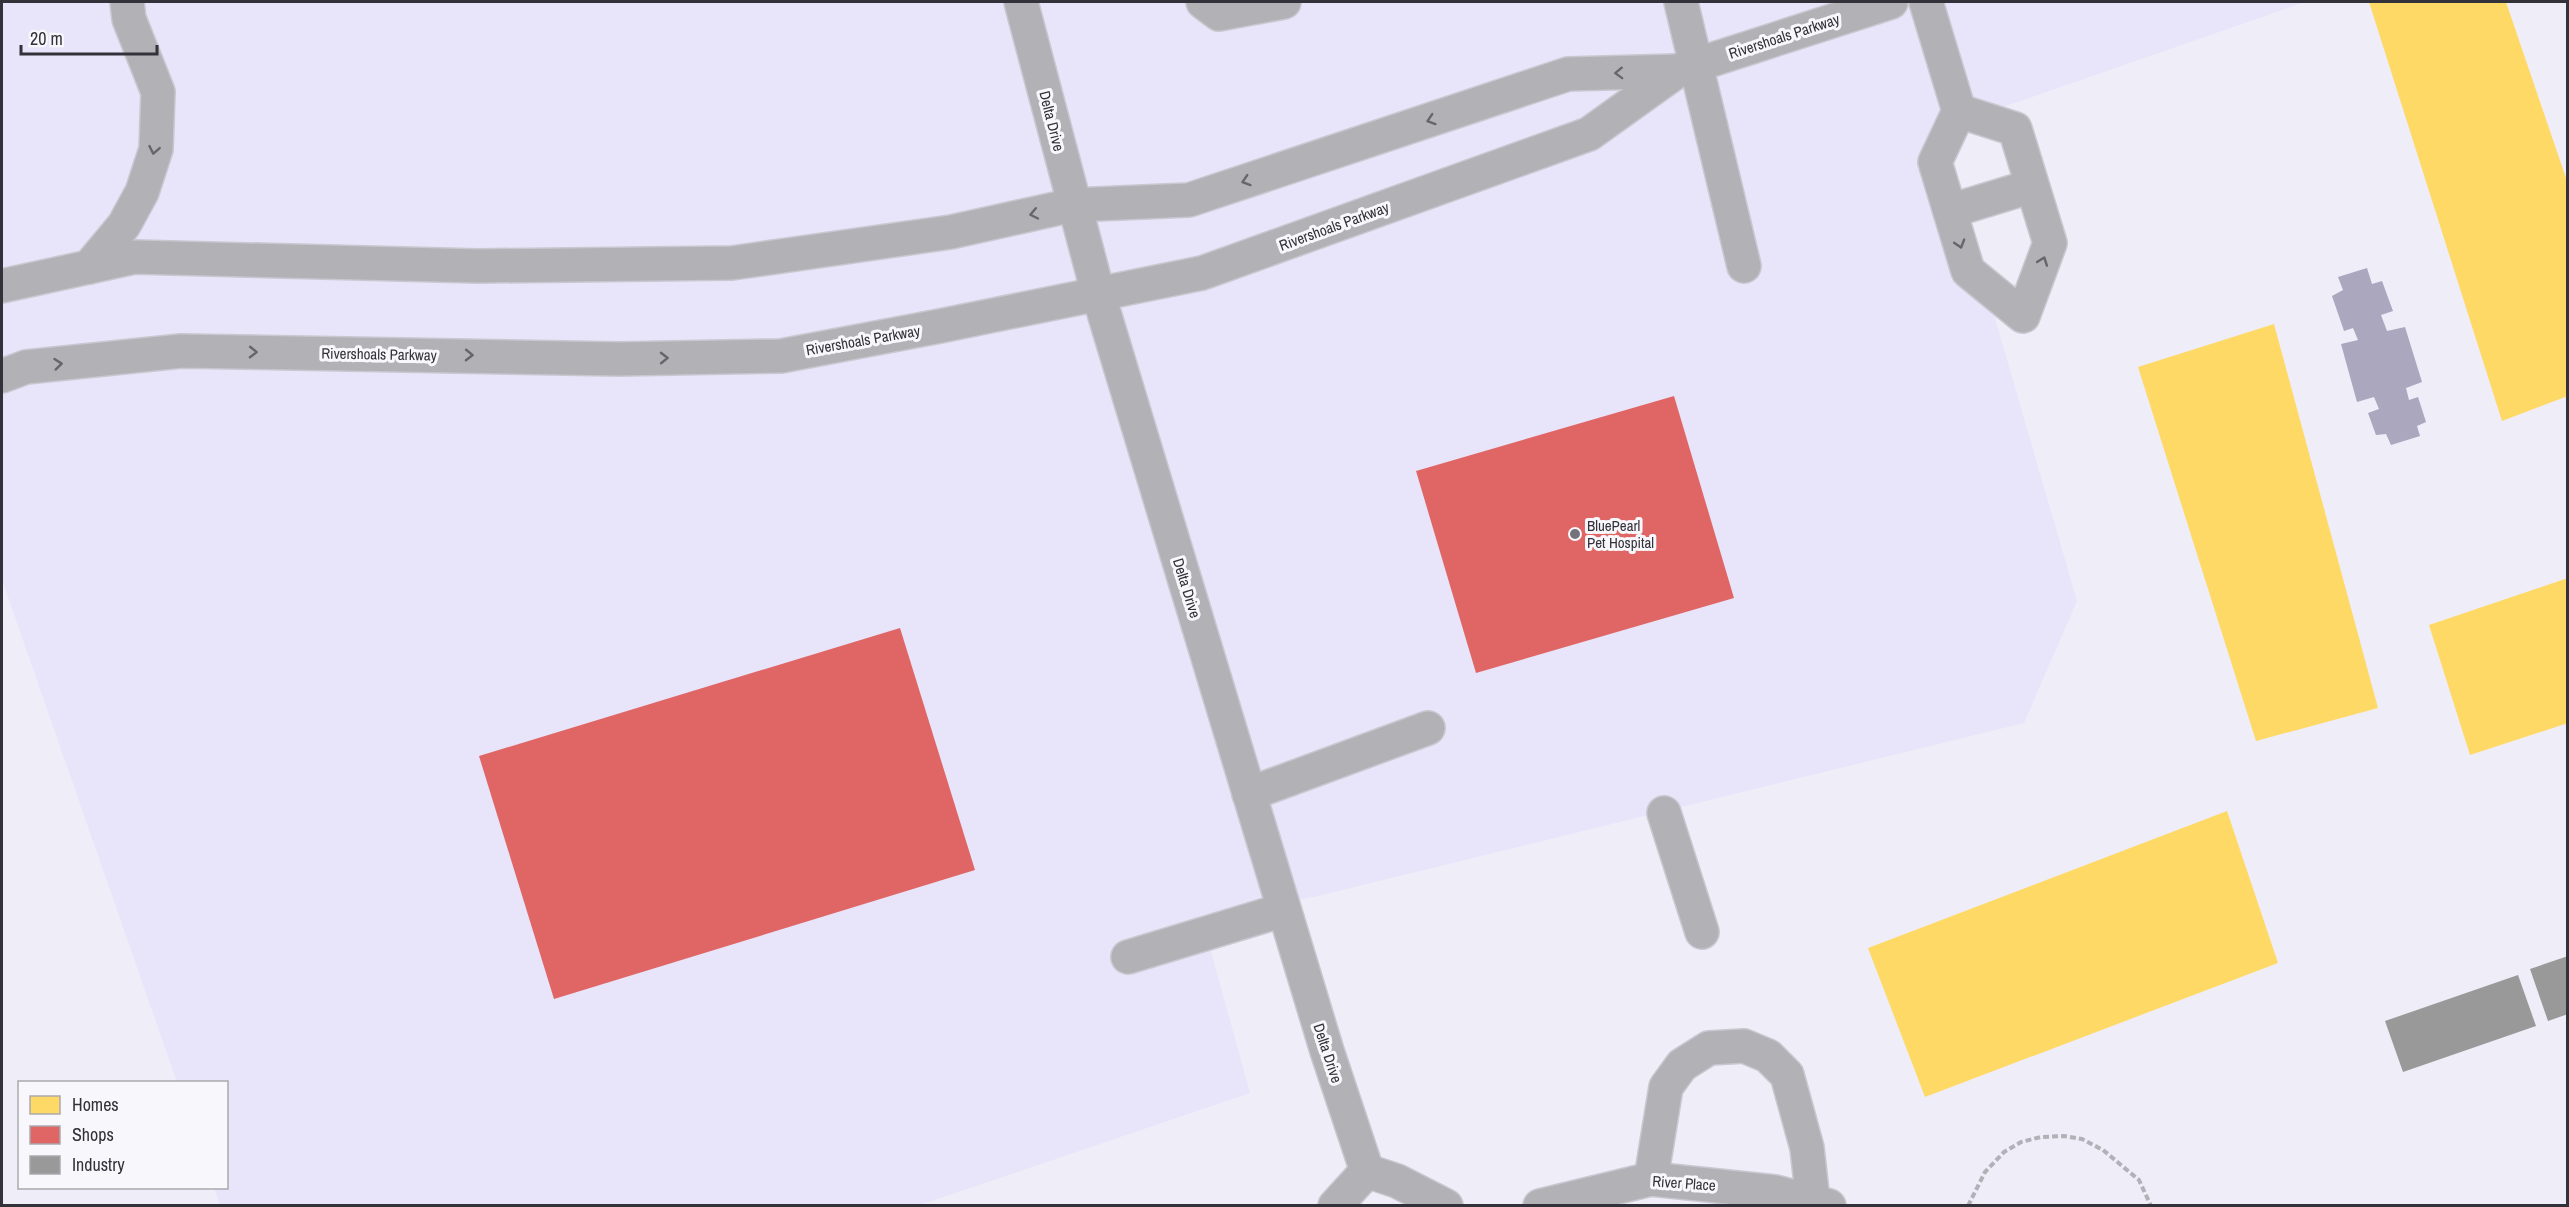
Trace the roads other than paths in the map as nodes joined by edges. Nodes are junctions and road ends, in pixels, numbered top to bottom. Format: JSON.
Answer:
{"nodes":[{"id":1,"x":127,"y":2,"type":"edge"},
{"id":2,"x":1021,"y":2,"type":"edge"},
{"id":3,"x":1203,"y":2,"type":"edge"},
{"id":4,"x":1284,"y":2,"type":"edge"},
{"id":5,"x":1681,"y":2,"type":"edge"},
{"id":6,"x":1891,"y":2,"type":"edge"},
{"id":7,"x":1926,"y":2,"type":"edge"},
{"id":8,"x":1687,"y":68,"type":"junction"},
{"id":9,"x":1959,"y":111,"type":"junction"},
{"id":10,"x":2032,"y":186,"type":"junction"},
{"id":11,"x":1073,"y":205,"type":"junction"},
{"id":12,"x":1950,"y":211,"type":"junction"},
{"id":13,"x":1744,"y":266,"type":"dead end"},
{"id":14,"x":89,"y":267,"type":"junction"},
{"id":15,"x":2,"y":286,"type":"edge"},
{"id":16,"x":1098,"y":293,"type":"junction"},
{"id":17,"x":2,"y":376,"type":"edge"},
{"id":18,"x":1428,"y":728,"type":"dead end"},
{"id":19,"x":1249,"y":794,"type":"junction"},
{"id":20,"x":1664,"y":813,"type":"dead end"},
{"id":21,"x":1283,"y":910,"type":"junction"},
{"id":22,"x":1702,"y":932,"type":"dead end"},
{"id":23,"x":1128,"y":957,"type":"dead end"},
{"id":24,"x":1367,"y":1171,"type":"junction"},
{"id":25,"x":1651,"y":1179,"type":"junction"},
{"id":26,"x":1821,"y":1203,"type":"edge"},
{"id":27,"x":1335,"y":1206,"type":"edge"},
{"id":28,"x":1446,"y":1206,"type":"edge"},
{"id":29,"x":1540,"y":1206,"type":"edge"}],
"edges":[{"from":1,"to":14,"type":"street","one_way":true},
{"from":2,"to":11,"type":"street","name":"Delta Drive"},
{"from":3,"to":4,"type":"street"},
{"from":5,"to":8,"type":"street"},
{"from":6,"to":8,"type":"street","name":"Rivershoals Parkway"},
{"from":7,"to":9,"type":"street"},
{"from":8,"to":11,"type":"street","name":"Rivershoals Parkway","one_way":true},
{"from":8,"to":13,"type":"street"},
{"from":8,"to":16,"type":"street","name":"Rivershoals Parkway"},
{"from":9,"to":10,"type":"street"},
{"from":9,"to":12,"type":"street"},
{"from":10,"to":12,"type":"street"},
{"from":12,"to":10,"type":"street","one_way":true},
{"from":11,"to":14,"type":"street","name":"Rivershoals Parkway","one_way":true},
{"from":11,"to":16,"type":"street","name":"Delta Drive"},
{"from":14,"to":15,"type":"street","name":"Rivershoals Parkway"},
{"from":17,"to":16,"type":"street","name":"Rivershoals Parkway","one_way":true},
{"from":16,"to":19,"type":"street","name":"Delta Drive"},
{"from":18,"to":19,"type":"street"},
{"from":19,"to":21,"type":"street","name":"Delta Drive"},
{"from":20,"to":22,"type":"street"},
{"from":21,"to":23,"type":"street"},
{"from":21,"to":24,"type":"street","name":"Delta Drive"},
{"from":24,"to":27,"type":"street"},
{"from":24,"to":28,"type":"street"},
{"from":25,"to":26,"type":"street","name":"River Place"},
{"from":25,"to":26,"type":"street"},
{"from":25,"to":29,"type":"street","name":"River Place"}]}
